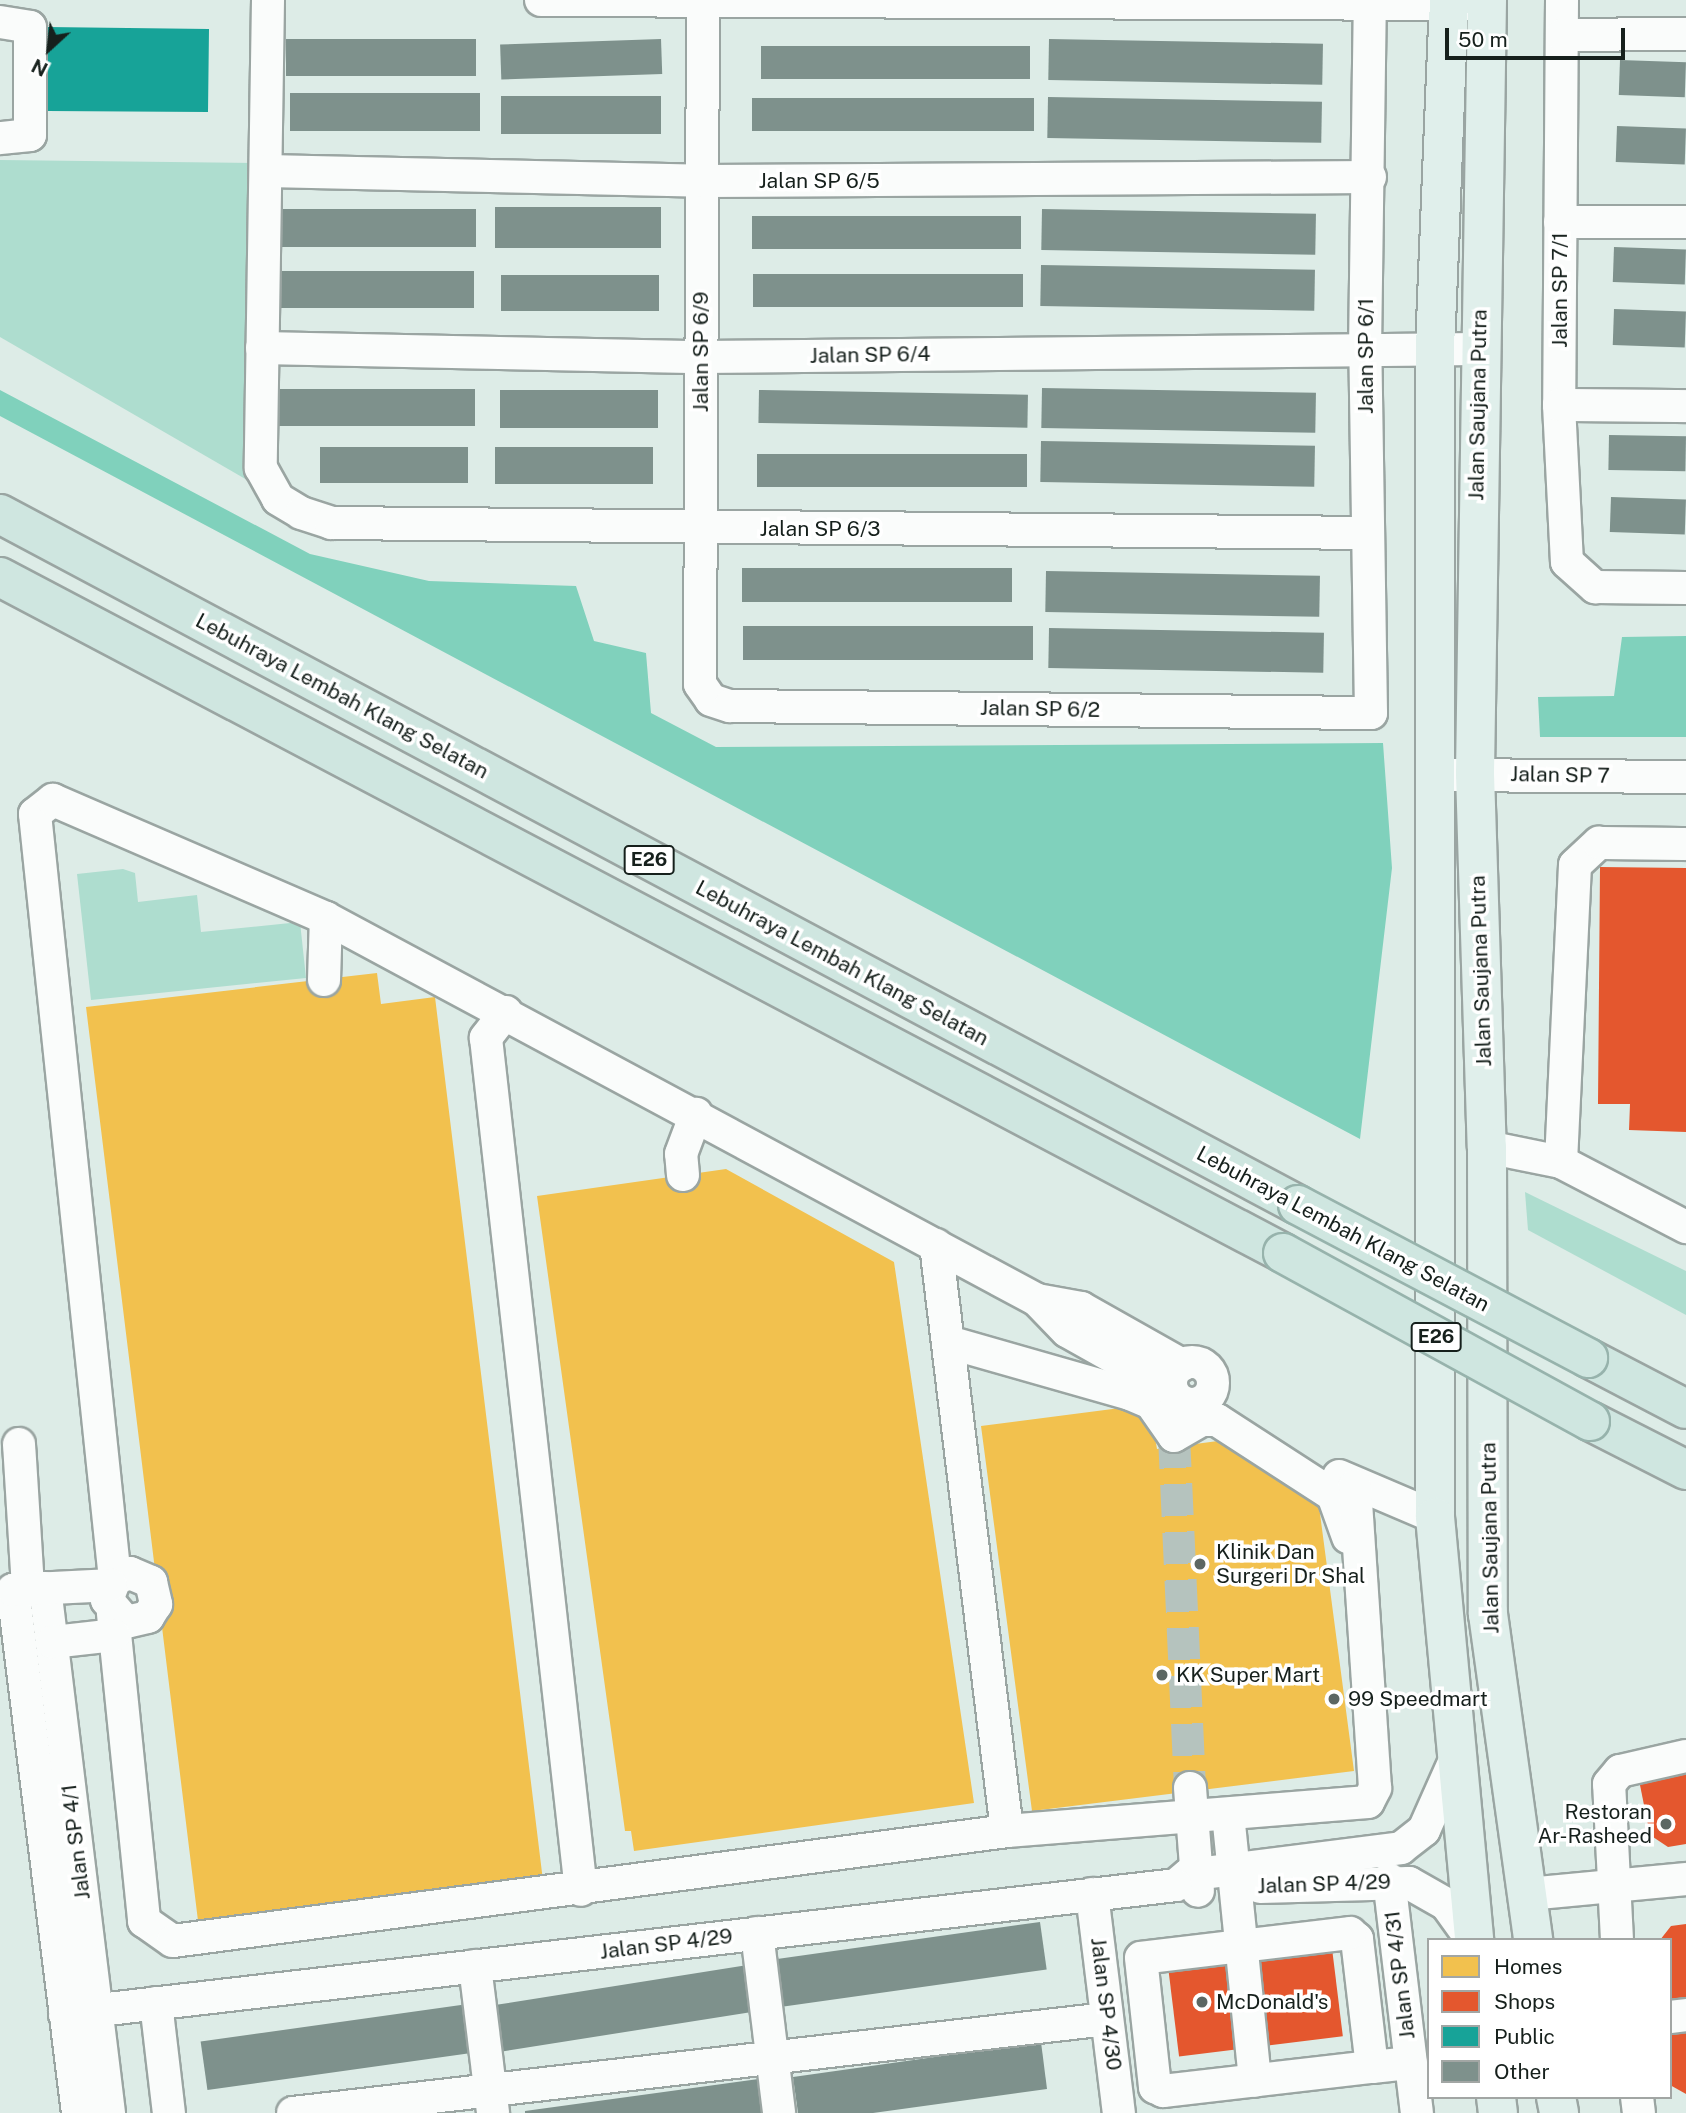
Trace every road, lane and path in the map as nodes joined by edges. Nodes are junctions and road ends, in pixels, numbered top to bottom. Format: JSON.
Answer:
{"nodes":[{"id":1,"x":268,"y":0,"type":"edge"},
{"id":2,"x":541,"y":0,"type":"edge"},
{"id":3,"x":1562,"y":0,"type":"edge"},
{"id":4,"x":703,"y":1,"type":"edge"},
{"id":5,"x":1370,"y":2,"type":"edge"},
{"id":6,"x":1449,"y":2,"type":"edge"},
{"id":7,"x":1486,"y":2,"type":"edge"},
{"id":8,"x":0,"y":22,"type":"edge"},
{"id":9,"x":1562,"y":34,"type":"junction"},
{"id":10,"x":1686,"y":34,"type":"edge"},
{"id":11,"x":0,"y":138,"type":"edge"},
{"id":12,"x":267,"y":171,"type":"junction"},
{"id":13,"x":1370,"y":177,"type":"junction"},
{"id":14,"x":702,"y":181,"type":"junction"},
{"id":15,"x":1560,"y":222,"type":"junction"},
{"id":16,"x":1686,"y":222,"type":"edge"},
{"id":17,"x":262,"y":348,"type":"junction"},
{"id":18,"x":1435,"y":348,"type":"junction"},
{"id":19,"x":1478,"y":349,"type":"junction"},
{"id":20,"x":1365,"y":350,"type":"junction"},
{"id":21,"x":701,"y":357,"type":"junction"},
{"id":22,"x":1559,"y":405,"type":"junction"},
{"id":23,"x":1686,"y":406,"type":"edge"},
{"id":24,"x":0,"y":514,"type":"edge"},
{"id":25,"x":700,"y":529,"type":"junction"},
{"id":26,"x":1367,"y":533,"type":"junction"},
{"id":27,"x":0,"y":577,"type":"edge"},
{"id":28,"x":1686,"y":588,"type":"edge"},
{"id":29,"x":711,"y":700,"type":"joint"},
{"id":30,"x":1371,"y":713,"type":"joint"},
{"id":31,"x":1433,"y":775,"type":"junction"},
{"id":32,"x":1475,"y":775,"type":"junction"},
{"id":33,"x":1686,"y":777,"type":"edge"},
{"id":34,"x":1686,"y":844,"type":"edge"},
{"id":35,"x":326,"y":918,"type":"junction"},
{"id":36,"x":324,"y":980,"type":"dead end"},
{"id":37,"x":506,"y":1012,"type":"junction"},
{"id":38,"x":696,"y":1114,"type":"junction"},
{"id":39,"x":1487,"y":1147,"type":"junction"},
{"id":40,"x":1561,"y":1162,"type":"junction"},
{"id":41,"x":683,"y":1175,"type":"dead end"},
{"id":42,"x":1686,"y":1227,"type":"edge"},
{"id":43,"x":936,"y":1245,"type":"junction"},
{"id":44,"x":947,"y":1342,"type":"junction"},
{"id":45,"x":1686,"y":1409,"type":"edge"},
{"id":46,"x":19,"y":1444,"type":"dead end"},
{"id":47,"x":1686,"y":1470,"type":"edge"},
{"id":48,"x":1355,"y":1486,"type":"junction"},
{"id":49,"x":1435,"y":1517,"type":"junction"},
{"id":50,"x":37,"y":1589,"type":"junction"},
{"id":51,"x":1362,"y":1590,"type":"junction"},
{"id":52,"x":113,"y":1603,"type":"junction"},
{"id":53,"x":51,"y":1642,"type":"junction"},
{"id":54,"x":1686,"y":1756,"type":"edge"},
{"id":55,"x":1456,"y":1758,"type":"junction"},
{"id":56,"x":1191,"y":1802,"type":"junction"},
{"id":57,"x":1238,"y":1813,"type":"junction"},
{"id":58,"x":1007,"y":1831,"type":"junction"},
{"id":59,"x":1235,"y":1879,"type":"junction"},
{"id":60,"x":1389,"y":1879,"type":"junction"},
{"id":61,"x":1686,"y":1879,"type":"edge"},
{"id":62,"x":1190,"y":1883,"type":"junction"},
{"id":63,"x":1611,"y":1886,"type":"junction"},
{"id":64,"x":581,"y":1890,"type":"junction"},
{"id":65,"x":1092,"y":1894,"type":"junction"},
{"id":66,"x":1528,"y":1894,"type":"junction"},
{"id":67,"x":757,"y":1933,"type":"junction"},
{"id":68,"x":1472,"y":1938,"type":"edge"},
{"id":69,"x":1473,"y":1938,"type":"edge"},
{"id":70,"x":1534,"y":1938,"type":"edge"},
{"id":71,"x":1617,"y":1938,"type":"edge"},
{"id":72,"x":1241,"y":1943,"type":"junction"},
{"id":73,"x":475,"y":1966,"type":"junction"},
{"id":74,"x":156,"y":2003,"type":"junction"},
{"id":75,"x":97,"y":2010,"type":"junction"},
{"id":76,"x":65,"y":2014,"type":"junction"},
{"id":77,"x":1107,"y":2019,"type":"junction"},
{"id":78,"x":772,"y":2058,"type":"junction"},
{"id":79,"x":1411,"y":2063,"type":"junction"},
{"id":80,"x":1372,"y":2067,"type":"junction"},
{"id":81,"x":1255,"y":2081,"type":"junction"},
{"id":82,"x":491,"y":2102,"type":"edge"},
{"id":83,"x":78,"y":2113,"type":"edge"},
{"id":84,"x":109,"y":2113,"type":"edge"},
{"id":85,"x":169,"y":2113,"type":"edge"},
{"id":86,"x":293,"y":2113,"type":"edge"},
{"id":87,"x":779,"y":2113,"type":"edge"},
{"id":88,"x":1119,"y":2113,"type":"edge"},
{"id":89,"x":1417,"y":2113,"type":"edge"}],
"edges":[{"from":1,"to":12,"type":"street"},
{"from":2,"to":4,"type":"street"},
{"from":3,"to":9,"type":"street","name":"Jalan SP 7/1"},
{"from":4,"to":5,"type":"street"},
{"from":4,"to":14,"type":"street","name":"Jalan SP 6/9"},
{"from":5,"to":6,"type":"street"},
{"from":5,"to":13,"type":"street","name":"Jalan SP 6/1"},
{"from":6,"to":7,"type":"street"},
{"from":6,"to":18,"type":"main road","name":"Jalan Saujana Putra"},
{"from":7,"to":19,"type":"main road","name":"Jalan Saujana Putra"},
{"from":8,"to":11,"type":"street"},
{"from":9,"to":10,"type":"street"},
{"from":9,"to":15,"type":"street","name":"Jalan SP 7/1"},
{"from":12,"to":14,"type":"street","name":"Jalan SP 6/5"},
{"from":12,"to":17,"type":"street"},
{"from":13,"to":14,"type":"street","name":"Jalan SP 6/5"},
{"from":13,"to":20,"type":"street","name":"Jalan SP 6/1"},
{"from":14,"to":21,"type":"street","name":"Jalan SP 6/9"},
{"from":15,"to":16,"type":"street"},
{"from":15,"to":22,"type":"street","name":"Jalan SP 7/1"},
{"from":17,"to":21,"type":"street","name":"Jalan SP 6/4"},
{"from":17,"to":25,"type":"street","name":"Jalan SP 6/3"},
{"from":18,"to":19,"type":"street","name":"Jalan SP 6/4"},
{"from":18,"to":20,"type":"street","name":"Jalan SP 6/4"},
{"from":18,"to":31,"type":"main road","name":"Jalan Saujana Putra"},
{"from":19,"to":32,"type":"main road","name":"Jalan Saujana Putra"},
{"from":20,"to":21,"type":"street","name":"Jalan SP 6/4"},
{"from":20,"to":26,"type":"street","name":"Jalan SP 6/1"},
{"from":21,"to":25,"type":"street","name":"Jalan SP 6/9"},
{"from":22,"to":23,"type":"street"},
{"from":22,"to":28,"type":"street","name":"Jalan SP 7/1"},
{"from":24,"to":45,"type":"highway","name":"Lebuhraya Lembah Klang Selatan","number":"E26","bridge":true},
{"from":25,"to":26,"type":"street","name":"Jalan SP 6/3"},
{"from":25,"to":29,"type":"street","name":"Jalan SP 6/9"},
{"from":26,"to":30,"type":"street","name":"Jalan SP 6/1"},
{"from":27,"to":47,"type":"highway","number":"E26","bridge":true},
{"from":29,"to":30,"type":"street","name":"Jalan SP 6/2"},
{"from":31,"to":32,"type":"street","name":"Jalan SP 7"},
{"from":31,"to":49,"type":"main road","name":"Jalan Saujana Putra"},
{"from":32,"to":33,"type":"street","name":"Jalan SP 7"},
{"from":32,"to":39,"type":"main road","name":"Jalan Saujana Putra"},
{"from":34,"to":40,"type":"street"},
{"from":35,"to":36,"type":"street"},
{"from":35,"to":37,"type":"street"},
{"from":35,"to":52,"type":"street"},
{"from":37,"to":38,"type":"street"},
{"from":37,"to":64,"type":"street"},
{"from":38,"to":41,"type":"street"},
{"from":38,"to":43,"type":"street"},
{"from":39,"to":40,"type":"street"},
{"from":39,"to":66,"type":"main road","name":"Jalan Saujana Putra"},
{"from":40,"to":42,"type":"street"},
{"from":43,"to":44,"type":"street"},
{"from":43,"to":48,"type":"street"},
{"from":44,"to":51,"type":"street"},
{"from":44,"to":58,"type":"street"},
{"from":46,"to":50,"type":"street","name":"Jalan SP 4/1"},
{"from":48,"to":49,"type":"street"},
{"from":48,"to":51,"type":"street"},
{"from":49,"to":55,"type":"main road","name":"Jalan Saujana Putra"},
{"from":50,"to":52,"type":"street"},
{"from":50,"to":53,"type":"street","name":"Jalan SP 4/1"},
{"from":50,"to":76,"type":"street","name":"Jalan SP 4/1"},
{"from":51,"to":57,"type":"street"},
{"from":52,"to":53,"type":"street"},
{"from":52,"to":64,"type":"street"},
{"from":53,"to":75,"type":"street","name":"Jalan SP 4/1"},
{"from":54,"to":63,"type":"street"},
{"from":55,"to":59,"type":"street"},
{"from":55,"to":69,"type":"main road","name":"Jalan Saujana Putra"},
{"from":56,"to":57,"type":"street"},
{"from":56,"to":58,"type":"street"},
{"from":56,"to":62,"type":"street"},
{"from":57,"to":59,"type":"street"},
{"from":58,"to":64,"type":"street"},
{"from":59,"to":60,"type":"street","name":"Jalan SP 4/29"},
{"from":59,"to":62,"type":"street","name":"Jalan SP 4/29"},
{"from":59,"to":72,"type":"street"},
{"from":60,"to":68,"type":"street","name":"Jalan SP 4/29"},
{"from":60,"to":79,"type":"street","name":"Jalan SP 4/31"},
{"from":61,"to":63,"type":"street"},
{"from":62,"to":65,"type":"street","name":"Jalan SP 4/29"},
{"from":63,"to":66,"type":"street"},
{"from":63,"to":71,"type":"street"},
{"from":65,"to":67,"type":"street","name":"Jalan SP 4/29"},
{"from":65,"to":77,"type":"street","name":"Jalan SP 4/30"},
{"from":66,"to":70,"type":"main road","name":"Jalan Saujana Putra"},
{"from":67,"to":73,"type":"street","name":"Jalan SP 4/29"},
{"from":67,"to":78,"type":"street"},
{"from":72,"to":80,"type":"street"},
{"from":72,"to":81,"type":"street"},
{"from":72,"to":81,"type":"street"},
{"from":73,"to":74,"type":"street","name":"Jalan SP 4/29"},
{"from":73,"to":82,"type":"street"},
{"from":74,"to":75,"type":"street","name":"Jalan SP 4/29"},
{"from":74,"to":85,"type":"street"},
{"from":75,"to":76,"type":"street","name":"Jalan SP 4/29"},
{"from":75,"to":84,"type":"street","name":"Jalan SP 4/1"},
{"from":76,"to":83,"type":"street","name":"Jalan SP 4/1"},
{"from":77,"to":78,"type":"street"},
{"from":77,"to":88,"type":"street","name":"Jalan SP 4/30"},
{"from":78,"to":82,"type":"street"},
{"from":78,"to":87,"type":"street"},
{"from":79,"to":80,"type":"street"},
{"from":79,"to":89,"type":"street","name":"Jalan SP 4/31"},
{"from":80,"to":81,"type":"street"},
{"from":82,"to":86,"type":"street"}]}
